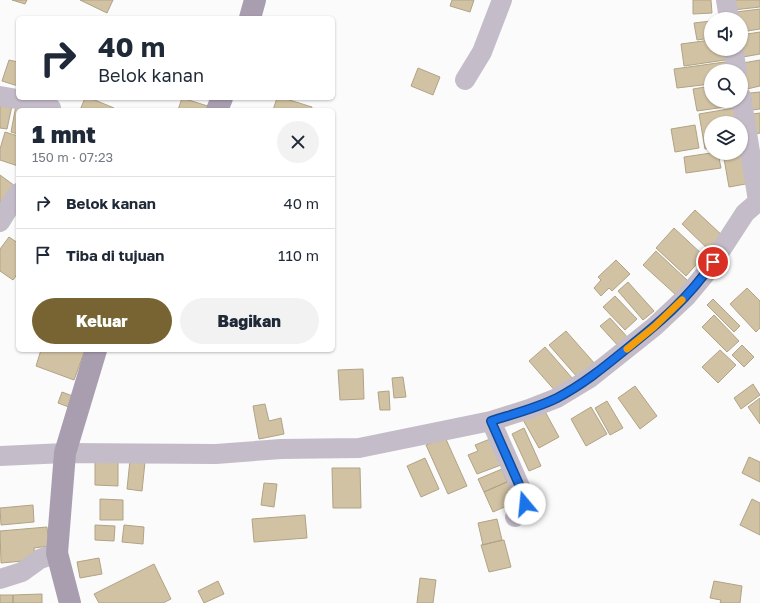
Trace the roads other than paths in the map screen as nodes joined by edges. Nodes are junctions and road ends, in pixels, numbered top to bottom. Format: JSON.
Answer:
{"nodes":[{"id":1,"x":255,"y":0,"type":"edge"},
{"id":2,"x":502,"y":0,"type":"edge"},
{"id":3,"x":726,"y":0,"type":"edge"},
{"id":4,"x":728,"y":12,"type":"edge"},
{"id":5,"x":251,"y":16,"type":"edge"},
{"id":6,"x":465,"y":80,"type":"dead end"},
{"id":7,"x":0,"y":96,"type":"edge"},
{"id":8,"x":16,"y":99,"type":"edge"},
{"id":9,"x":23,"y":100,"type":"edge"},
{"id":10,"x":51,"y":108,"type":"edge"},
{"id":11,"x":743,"y":108,"type":"edge"},
{"id":12,"x":16,"y":196,"type":"edge"},
{"id":13,"x":759,"y":200,"type":"edge"},
{"id":14,"x":0,"y":222,"type":"edge"},
{"id":15,"x":95,"y":352,"type":"edge"},
{"id":16,"x":491,"y":421,"type":"junction"},
{"id":17,"x":65,"y":454,"type":"junction"},
{"id":18,"x":0,"y":456,"type":"edge"},
{"id":19,"x":515,"y":517,"type":"dead end"},
{"id":20,"x":57,"y":554,"type":"junction"},
{"id":21,"x":0,"y":579,"type":"edge"},
{"id":22,"x":70,"y":603,"type":"edge"}],
"edges":[{"from":1,"to":5,"type":"street"},
{"from":2,"to":6,"type":"street"},
{"from":3,"to":4,"type":"street"},
{"from":7,"to":8,"type":"street"},
{"from":9,"to":10,"type":"street"},
{"from":11,"to":13,"type":"street"},
{"from":12,"to":14,"type":"street"},
{"from":13,"to":16,"type":"street"},
{"from":15,"to":17,"type":"street"},
{"from":16,"to":17,"type":"street"},
{"from":16,"to":19,"type":"street"},
{"from":17,"to":18,"type":"street"},
{"from":17,"to":20,"type":"street"},
{"from":20,"to":21,"type":"street"},
{"from":20,"to":22,"type":"street"}]}
